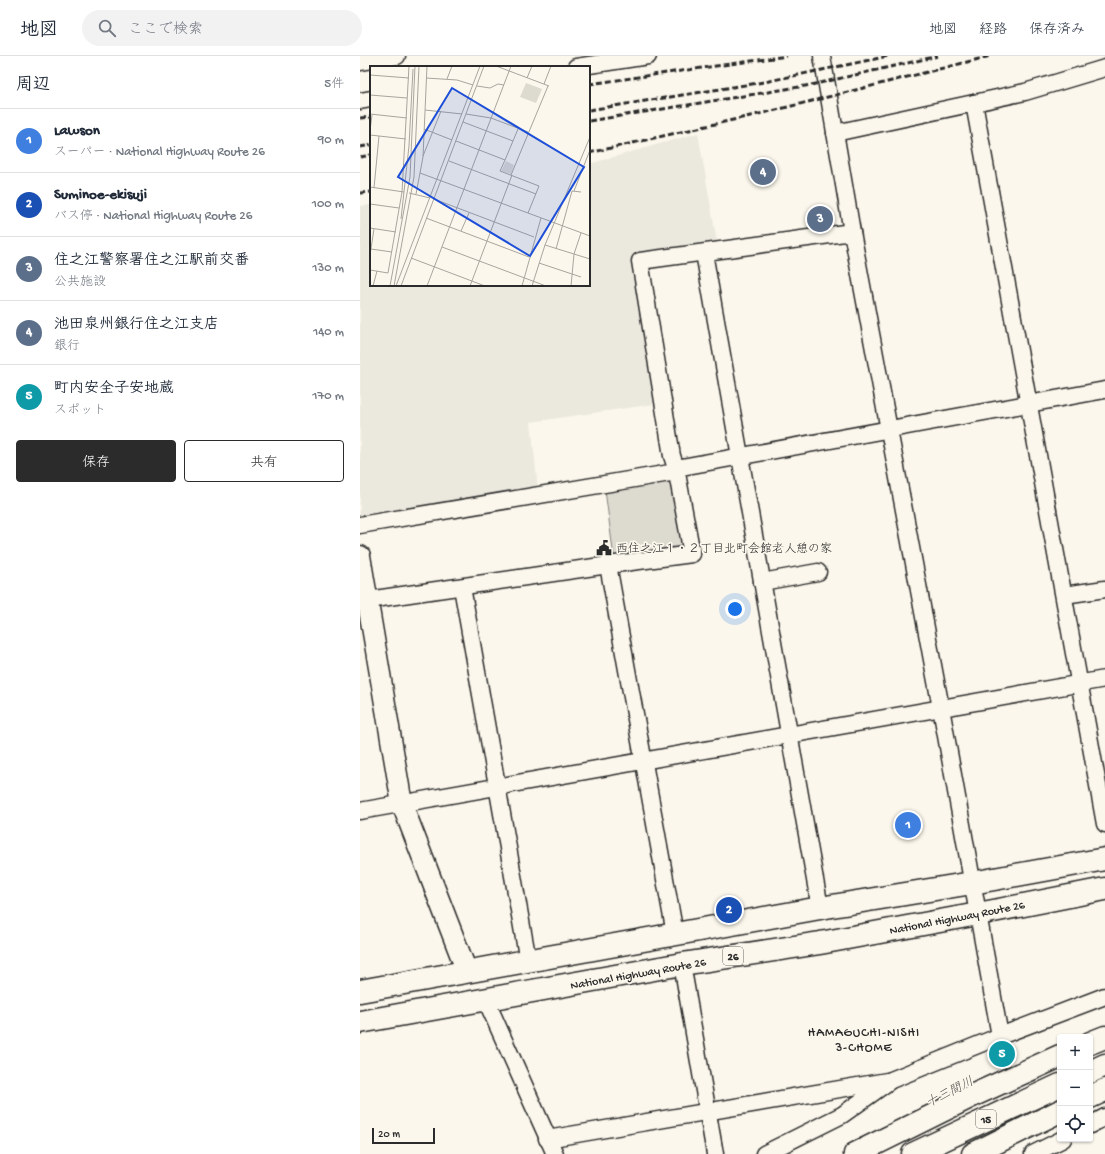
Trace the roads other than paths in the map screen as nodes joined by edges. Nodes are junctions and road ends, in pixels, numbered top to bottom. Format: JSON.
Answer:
{"nodes":[{"id":1,"x":397,"y":56,"type":"edge"},
{"id":2,"x":648,"y":56,"type":"edge"},
{"id":3,"x":822,"y":56,"type":"edge"},
{"id":4,"x":360,"y":62,"type":"edge"},
{"id":5,"x":583,"y":66,"type":"edge"},
{"id":6,"x":1105,"y":68,"type":"edge"},
{"id":7,"x":370,"y":99,"type":"edge"},
{"id":8,"x":360,"y":101,"type":"edge"},
{"id":9,"x":974,"y":103,"type":"junction"},
{"id":10,"x":835,"y":133,"type":"junction"},
{"id":11,"x":852,"y":232,"type":"junction"},
{"id":12,"x":704,"y":252,"type":"junction"},
{"id":13,"x":1105,"y":390,"type":"edge"},
{"id":14,"x":1029,"y":404,"type":"junction"},
{"id":15,"x":888,"y":429,"type":"junction"},
{"id":16,"x":740,"y":457,"type":"junction"},
{"id":17,"x":676,"y":470,"type":"junction"},
{"id":18,"x":360,"y":525,"type":"edge"},
{"id":19,"x":360,"y":556,"type":"edge"},
{"id":20,"x":608,"y":566,"type":"junction"},
{"id":21,"x":818,"y":572,"type":"dead end"},
{"id":22,"x":762,"y":582,"type":"junction"},
{"id":23,"x":462,"y":587,"type":"junction"},
{"id":24,"x":1105,"y":589,"type":"edge"},
{"id":25,"x":1064,"y":595,"type":"junction"},
{"id":26,"x":368,"y":600,"type":"junction"},
{"id":27,"x":1105,"y":679,"type":"edge"},
{"id":28,"x":1080,"y":683,"type":"junction"},
{"id":29,"x":941,"y":708,"type":"junction"},
{"id":30,"x":790,"y":735,"type":"junction"},
{"id":31,"x":644,"y":762,"type":"junction"},
{"id":32,"x":497,"y":788,"type":"junction"},
{"id":33,"x":402,"y":804,"type":"junction"},
{"id":34,"x":360,"y":811,"type":"edge"},
{"id":35,"x":1105,"y":824,"type":"edge"},
{"id":36,"x":1105,"y":859,"type":"edge"},
{"id":37,"x":972,"y":883,"type":"junction"},
{"id":38,"x":1105,"y":889,"type":"edge"},
{"id":39,"x":820,"y":908,"type":"junction"},
{"id":40,"x":978,"y":914,"type":"junction"},
{"id":41,"x":675,"y":934,"type":"junction"},
{"id":42,"x":528,"y":960,"type":"junction"},
{"id":43,"x":682,"y":964,"type":"junction"},
{"id":44,"x":467,"y":972,"type":"junction"},
{"id":45,"x":360,"y":991,"type":"edge"},
{"id":46,"x":1105,"y":996,"type":"edge"},
{"id":47,"x":486,"y":1000,"type":"junction"},
{"id":48,"x":360,"y":1022,"type":"edge"},
{"id":49,"x":1000,"y":1036,"type":"junction"},
{"id":50,"x":1105,"y":1037,"type":"edge"},
{"id":51,"x":1093,"y":1042,"type":"edge"},
{"id":52,"x":1057,"y":1057,"type":"edge"},
{"id":53,"x":1105,"y":1065,"type":"edge"},
{"id":54,"x":1093,"y":1071,"type":"edge"},
{"id":55,"x":891,"y":1080,"type":"junction"},
{"id":56,"x":1057,"y":1086,"type":"edge"},
{"id":57,"x":1105,"y":1090,"type":"edge"},
{"id":58,"x":1093,"y":1096,"type":"edge"},
{"id":59,"x":707,"y":1112,"type":"junction"},
{"id":60,"x":1057,"y":1112,"type":"edge"},
{"id":61,"x":1105,"y":1117,"type":"edge"},
{"id":62,"x":1093,"y":1123,"type":"edge"},
{"id":63,"x":547,"y":1139,"type":"junction"},
{"id":64,"x":1057,"y":1142,"type":"edge"},
{"id":65,"x":554,"y":1154,"type":"edge"},
{"id":66,"x":714,"y":1154,"type":"edge"},
{"id":67,"x":764,"y":1154,"type":"edge"},
{"id":68,"x":855,"y":1154,"type":"edge"},
{"id":69,"x":913,"y":1154,"type":"edge"},
{"id":70,"x":973,"y":1154,"type":"edge"},
{"id":71,"x":1033,"y":1154,"type":"edge"}],
"edges":[{"from":1,"to":4,"type":"street"},
{"from":2,"to":5,"type":"street"},
{"from":3,"to":10,"type":"street"},
{"from":6,"to":9,"type":"street"},
{"from":7,"to":8,"type":"street"},
{"from":9,"to":10,"type":"street"},
{"from":9,"to":14,"type":"street"},
{"from":10,"to":11,"type":"street"},
{"from":11,"to":12,"type":"street"},
{"from":11,"to":15,"type":"street"},
{"from":12,"to":16,"type":"street"},
{"from":12,"to":17,"type":"street"},
{"from":13,"to":14,"type":"street"},
{"from":14,"to":15,"type":"street"},
{"from":14,"to":25,"type":"street"},
{"from":15,"to":16,"type":"street"},
{"from":15,"to":29,"type":"street"},
{"from":16,"to":17,"type":"street"},
{"from":16,"to":22,"type":"street"},
{"from":17,"to":18,"type":"street"},
{"from":17,"to":20,"type":"street"},
{"from":19,"to":26,"type":"street"},
{"from":20,"to":23,"type":"street"},
{"from":20,"to":31,"type":"street"},
{"from":21,"to":22,"type":"street"},
{"from":22,"to":30,"type":"street"},
{"from":23,"to":26,"type":"street"},
{"from":23,"to":32,"type":"street"},
{"from":24,"to":25,"type":"street"},
{"from":25,"to":28,"type":"street"},
{"from":26,"to":33,"type":"street"},
{"from":27,"to":28,"type":"street"},
{"from":28,"to":29,"type":"street"},
{"from":28,"to":35,"type":"street"},
{"from":29,"to":30,"type":"street"},
{"from":29,"to":37,"type":"street"},
{"from":30,"to":31,"type":"street"},
{"from":30,"to":39,"type":"street"},
{"from":31,"to":32,"type":"street"},
{"from":31,"to":41,"type":"street"},
{"from":32,"to":33,"type":"street"},
{"from":32,"to":42,"type":"street"},
{"from":33,"to":34,"type":"street"},
{"from":33,"to":44,"type":"street"},
{"from":36,"to":37,"type":"highway"},
{"from":37,"to":39,"type":"highway"},
{"from":37,"to":40,"type":"street"},
{"from":38,"to":40,"type":"highway","name":"National Highway Route 26","number":"26"},
{"from":39,"to":41,"type":"highway"},
{"from":40,"to":43,"type":"highway","name":"National Highway Route 26","number":"26"},
{"from":40,"to":49,"type":"street"},
{"from":41,"to":42,"type":"highway"},
{"from":42,"to":44,"type":"highway"},
{"from":43,"to":47,"type":"highway","name":"National Highway Route 26","number":"26"},
{"from":43,"to":59,"type":"street"},
{"from":44,"to":45,"type":"highway"},
{"from":46,"to":49,"type":"street"},
{"from":47,"to":48,"type":"highway","name":"National Highway Route 26","number":"26"},
{"from":47,"to":63,"type":"street"},
{"from":49,"to":55,"type":"street"},
{"from":50,"to":51,"type":"highway"},
{"from":52,"to":68,"type":"highway","number":"15"},
{"from":53,"to":54,"type":"highway"},
{"from":55,"to":59,"type":"street"},
{"from":55,"to":67,"type":"street"},
{"from":56,"to":69,"type":"highway","number":"15"},
{"from":57,"to":58,"type":"highway"},
{"from":59,"to":63,"type":"street"},
{"from":59,"to":66,"type":"street"},
{"from":60,"to":70,"type":"highway","number":"15"},
{"from":61,"to":62,"type":"street"},
{"from":63,"to":65,"type":"street"},
{"from":64,"to":71,"type":"street"}]}
